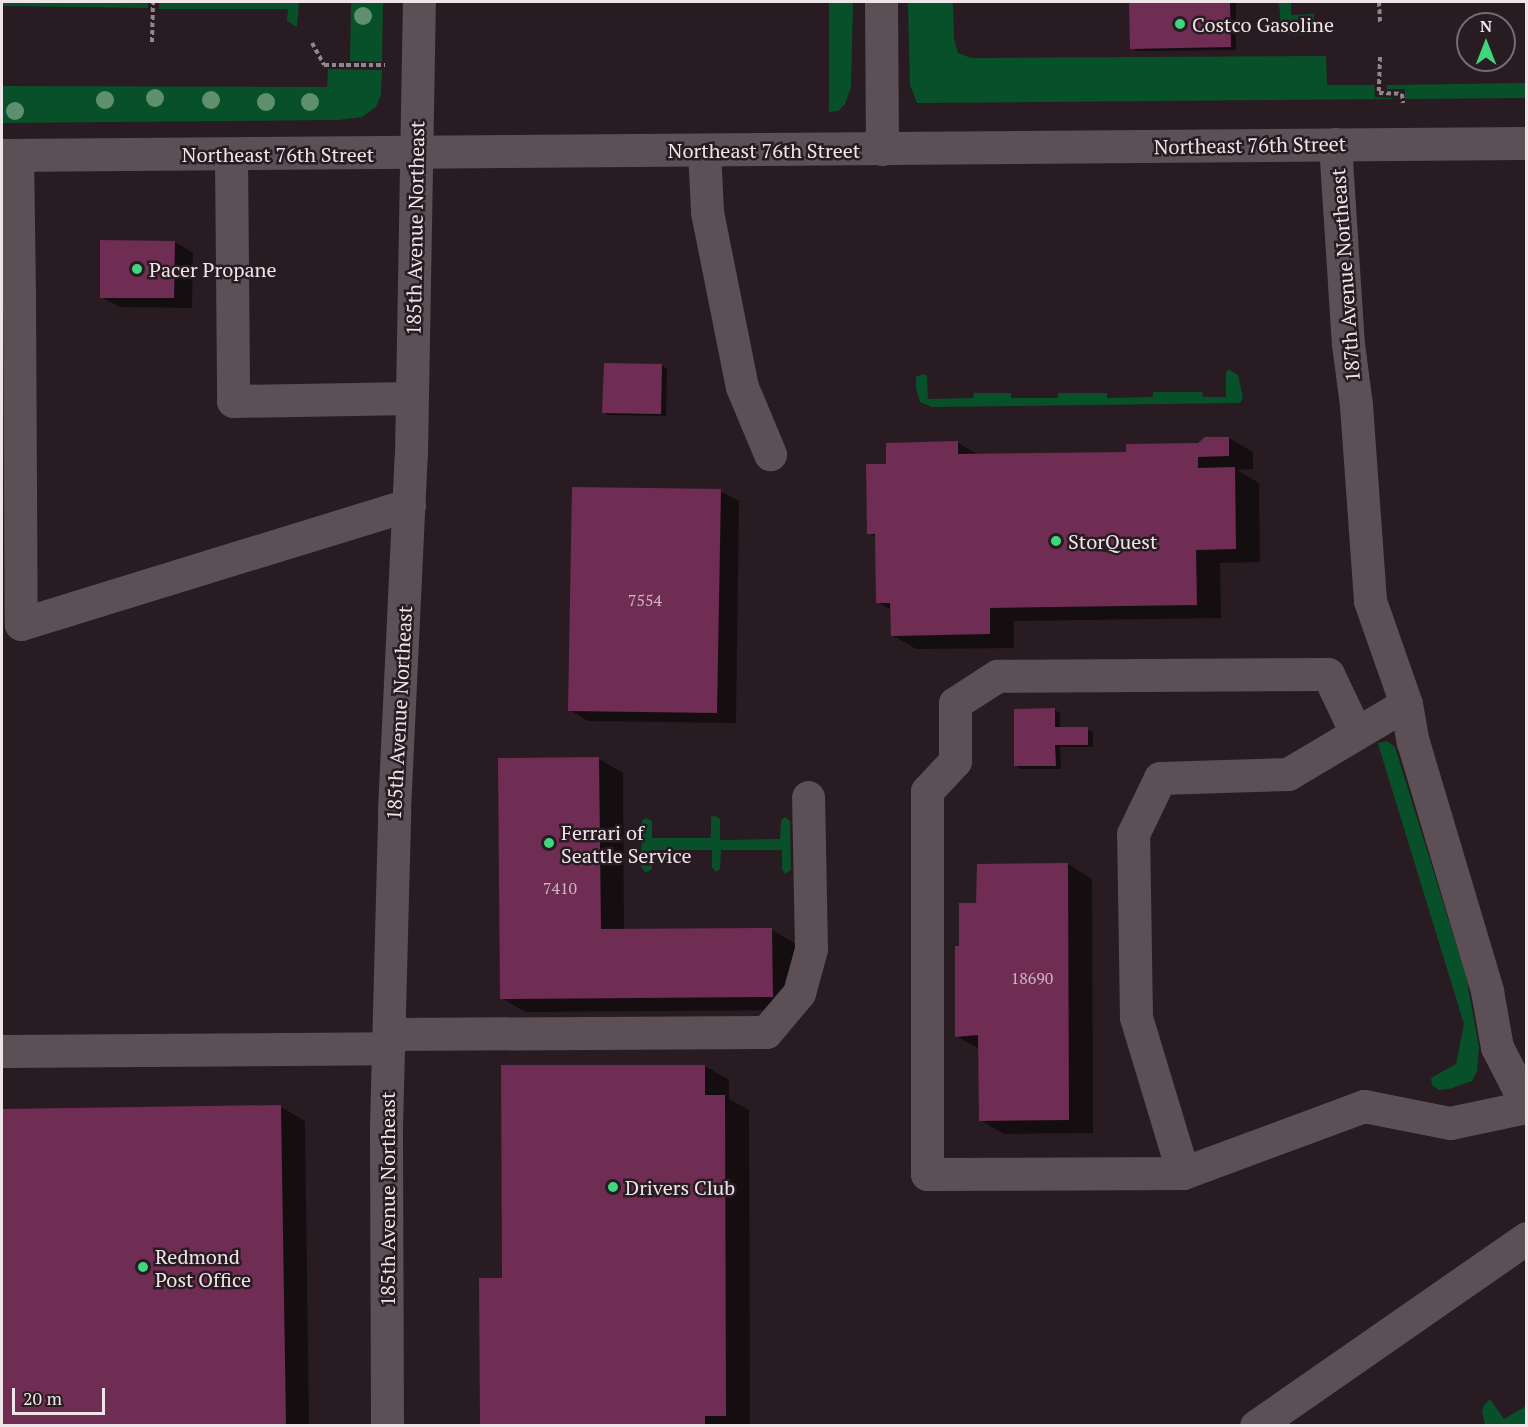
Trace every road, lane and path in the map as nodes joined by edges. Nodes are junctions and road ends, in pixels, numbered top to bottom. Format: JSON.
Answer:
{"nodes":[{"id":1,"x":153,"y":2,"type":"edge"},
{"id":2,"x":419,"y":2,"type":"edge"},
{"id":3,"x":881,"y":2,"type":"edge"},
{"id":4,"x":1380,"y":2,"type":"edge"},
{"id":5,"x":1380,"y":23,"type":"dead end"},
{"id":6,"x":152,"y":42,"type":"dead end"},
{"id":7,"x":312,"y":43,"type":"dead end"},
{"id":8,"x":1380,"y":57,"type":"dead end"},
{"id":9,"x":386,"y":65,"type":"dead end"},
{"id":10,"x":1402,"y":103,"type":"dead end"},
{"id":11,"x":1527,"y":143,"type":"edge"},
{"id":12,"x":1335,"y":144,"type":"junction"},
{"id":13,"x":882,"y":149,"type":"junction"},
{"id":14,"x":704,"y":150,"type":"junction"},
{"id":15,"x":417,"y":153,"type":"junction"},
{"id":16,"x":231,"y":154,"type":"junction"},
{"id":17,"x":9,"y":155,"type":"edge"},
{"id":18,"x":10,"y":295,"type":"edge"},
{"id":19,"x":411,"y":398,"type":"junction"},
{"id":20,"x":770,"y":454,"type":"dead end"},
{"id":21,"x":409,"y":505,"type":"junction"},
{"id":22,"x":1406,"y":704,"type":"junction"},
{"id":23,"x":1356,"y":733,"type":"junction"},
{"id":24,"x":808,"y":797,"type":"dead end"},
{"id":25,"x":388,"y":1041,"type":"junction"},
{"id":26,"x":2,"y":1051,"type":"edge"},
{"id":27,"x":1527,"y":1105,"type":"edge"},
{"id":28,"x":1183,"y":1173,"type":"junction"},
{"id":29,"x":1527,"y":1238,"type":"edge"},
{"id":30,"x":387,"y":1425,"type":"edge"},
{"id":31,"x":1256,"y":1425,"type":"edge"}],
"edges":[{"from":1,"to":6,"type":"path"},
{"from":2,"to":15,"type":"street","name":"185th Avenue Northeast"},
{"from":3,"to":13,"type":"street"},
{"from":4,"to":5,"type":"path"},
{"from":7,"to":9,"type":"path"},
{"from":8,"to":10,"type":"path"},
{"from":11,"to":12,"type":"street","name":"Northeast 76th Street"},
{"from":12,"to":13,"type":"street","name":"Northeast 76th Street"},
{"from":12,"to":22,"type":"street","name":"187th Avenue Northeast"},
{"from":13,"to":14,"type":"street","name":"Northeast 76th Street"},
{"from":14,"to":15,"type":"street","name":"Northeast 76th Street"},
{"from":14,"to":20,"type":"street"},
{"from":15,"to":16,"type":"street","name":"Northeast 76th Street"},
{"from":15,"to":19,"type":"street","name":"185th Avenue Northeast"},
{"from":16,"to":17,"type":"street","name":"Northeast 76th Street"},
{"from":16,"to":19,"type":"street"},
{"from":17,"to":18,"type":"street"},
{"from":18,"to":21,"type":"street"},
{"from":19,"to":21,"type":"street","name":"185th Avenue Northeast"},
{"from":21,"to":25,"type":"street","name":"185th Avenue Northeast"},
{"from":22,"to":23,"type":"street"},
{"from":22,"to":27,"type":"street","name":"187th Avenue Northeast"},
{"from":23,"to":28,"type":"street"},
{"from":23,"to":28,"type":"street"},
{"from":24,"to":25,"type":"street"},
{"from":25,"to":26,"type":"street"},
{"from":25,"to":30,"type":"street","name":"185th Avenue Northeast"},
{"from":27,"to":28,"type":"street"},
{"from":29,"to":31,"type":"street"}]}
